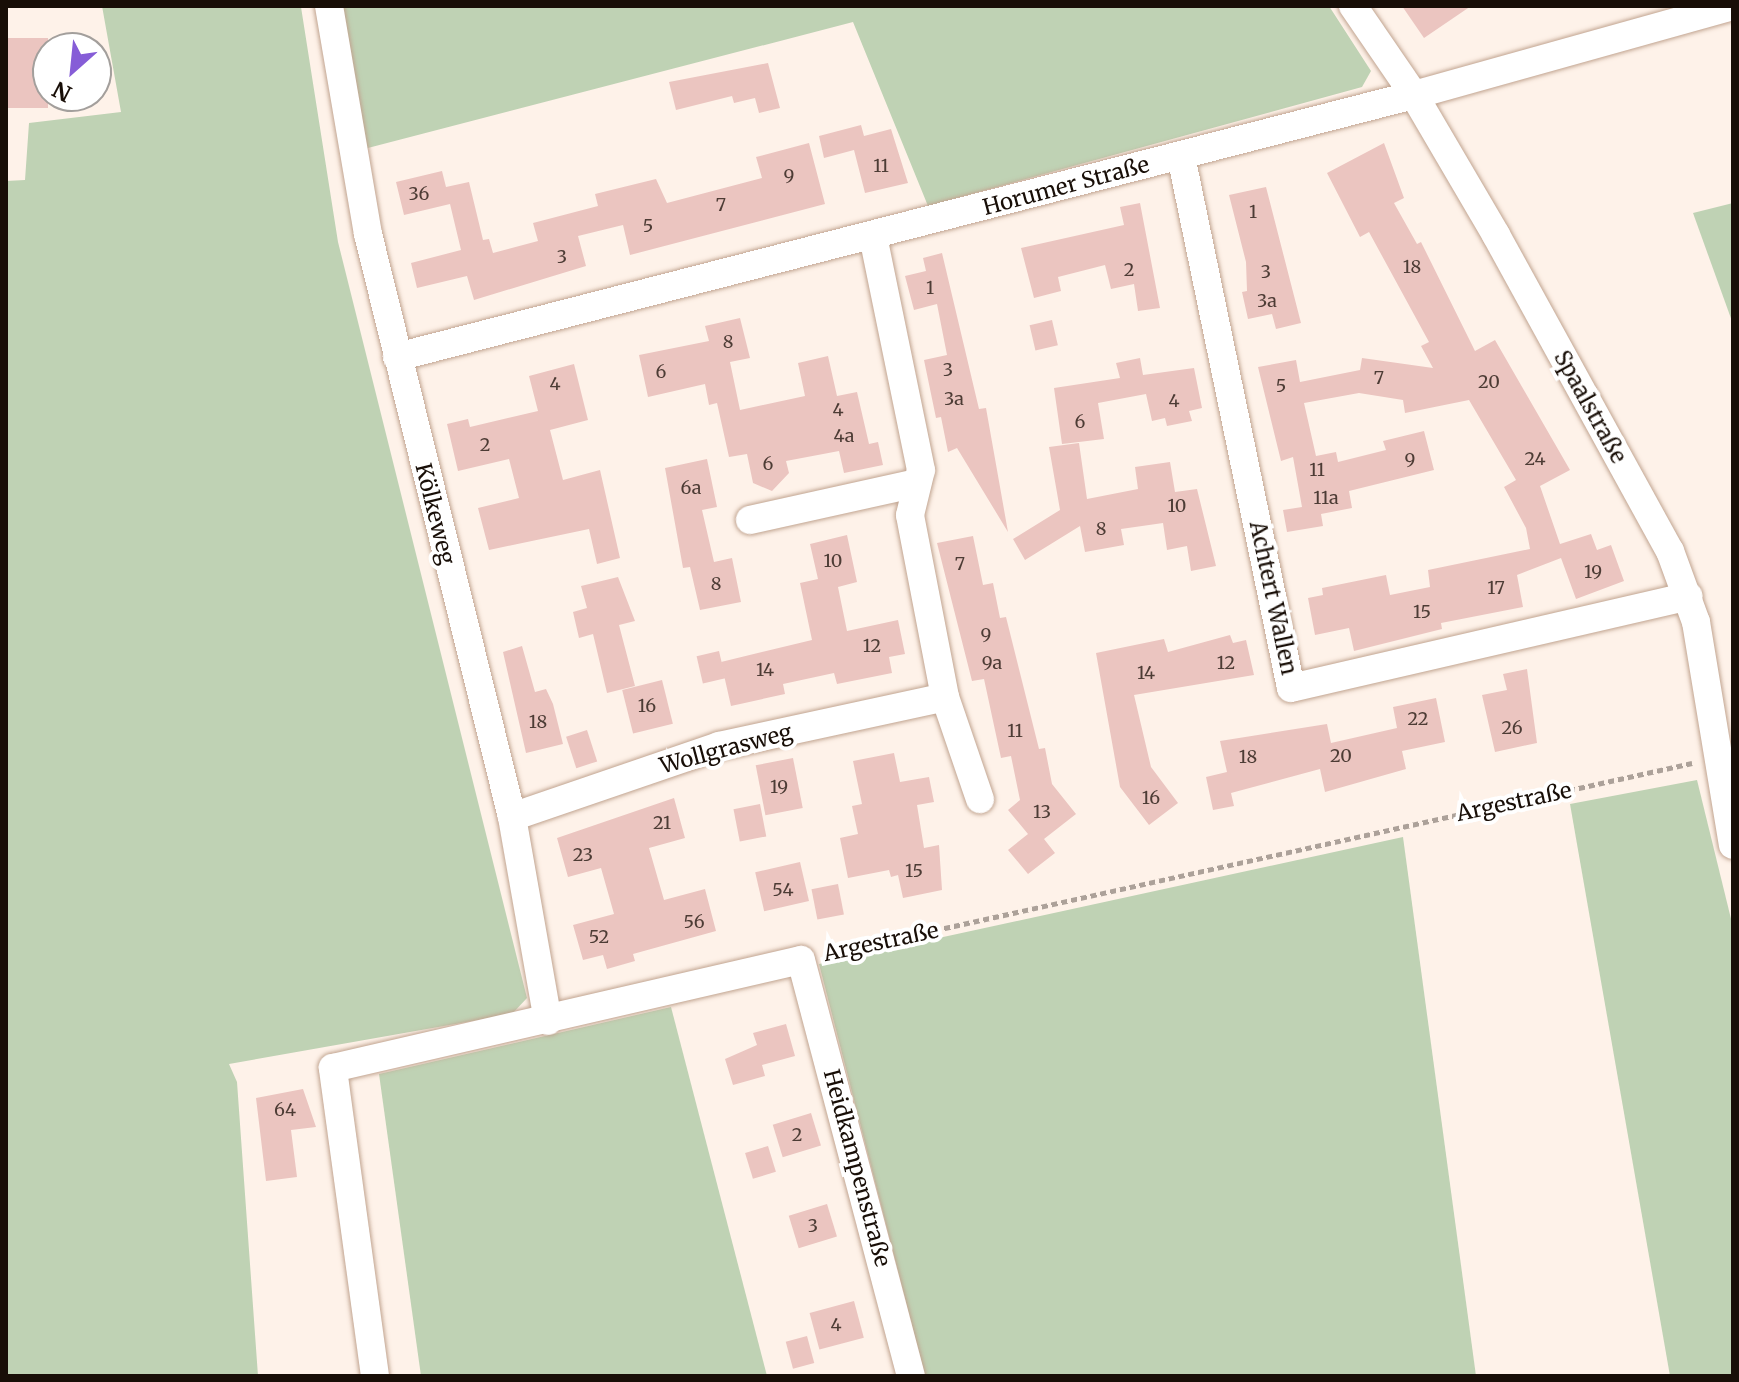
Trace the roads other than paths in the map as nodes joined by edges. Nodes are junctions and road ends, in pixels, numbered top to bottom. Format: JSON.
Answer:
{"nodes":[{"id":1,"x":329,"y":6,"type":"edge"},
{"id":2,"x":1353,"y":6,"type":"edge"},
{"id":3,"x":1732,"y":6,"type":"edge"},
{"id":4,"x":1414,"y":95,"type":"junction"},
{"id":5,"x":1181,"y":156,"type":"junction"},
{"id":6,"x":873,"y":237,"type":"junction"},
{"id":7,"x":397,"y":357,"type":"junction"},
{"id":8,"x":917,"y":483,"type":"junction"},
{"id":9,"x":750,"y":520,"type":"dead end"},
{"id":10,"x":1688,"y":596,"type":"junction"},
{"id":11,"x":945,"y":697,"type":"junction"},
{"id":12,"x":1727,"y":755,"type":"edge"},
{"id":13,"x":980,"y":799,"type":"dead end"},
{"id":14,"x":512,"y":817,"type":"junction"},
{"id":15,"x":1733,"y":845,"type":"edge"},
{"id":16,"x":801,"y":960,"type":"joint"},
{"id":17,"x":548,"y":1021,"type":"junction"},
{"id":18,"x":375,"y":1376,"type":"edge"},
{"id":19,"x":911,"y":1376,"type":"edge"}],
"edges":[{"from":1,"to":7,"type":"street","name":"Kölkeweg"},
{"from":2,"to":4,"type":"street","name":"Spaalstraße"},
{"from":3,"to":4,"type":"street","name":"Horumer Straße"},
{"from":4,"to":5,"type":"street","name":"Horumer Straße"},
{"from":4,"to":10,"type":"street","name":"Spaalstraße"},
{"from":5,"to":6,"type":"street","name":"Horumer Straße"},
{"from":5,"to":10,"type":"street","name":"Achtert Wallen"},
{"from":6,"to":7,"type":"street","name":"Horumer Straße"},
{"from":6,"to":8,"type":"street"},
{"from":7,"to":14,"type":"street","name":"Kölkeweg"},
{"from":8,"to":9,"type":"street"},
{"from":8,"to":11,"type":"street"},
{"from":10,"to":12,"type":"street","name":"Spaalstraße"},
{"from":11,"to":13,"type":"street"},
{"from":11,"to":14,"type":"street","name":"Wollgrasweg"},
{"from":12,"to":15,"type":"street","name":"Spaalstraße"},
{"from":14,"to":17,"type":"street","name":"Kölkeweg"},
{"from":16,"to":17,"type":"street","name":"Argestraße"},
{"from":16,"to":19,"type":"street","name":"Heidkampenstraße"},
{"from":17,"to":18,"type":"street","name":"Argestraße"}]}
